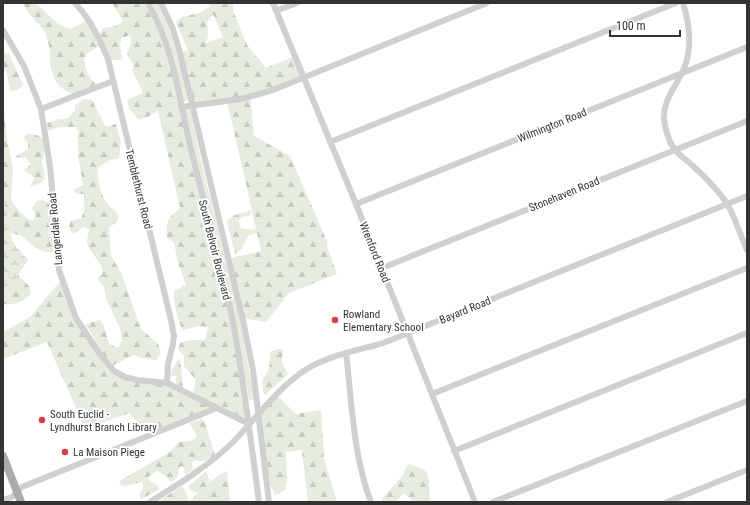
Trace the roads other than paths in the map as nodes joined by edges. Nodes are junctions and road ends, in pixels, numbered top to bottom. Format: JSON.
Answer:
{"nodes":[{"id":1,"x":75,"y":3,"type":"edge"},
{"id":2,"x":148,"y":3,"type":"edge"},
{"id":3,"x":161,"y":3,"type":"edge"},
{"id":4,"x":273,"y":3,"type":"edge"},
{"id":5,"x":297,"y":3,"type":"edge"},
{"id":6,"x":486,"y":3,"type":"edge"},
{"id":7,"x":676,"y":3,"type":"edge"},
{"id":8,"x":683,"y":3,"type":"edge"},
{"id":9,"x":276,"y":11,"type":"junction"},
{"id":10,"x":3,"y":30,"type":"edge"},
{"id":11,"x":747,"y":47,"type":"edge"},
{"id":12,"x":682,"y":73,"type":"junction"},
{"id":13,"x":304,"y":77,"type":"junction"},
{"id":14,"x":113,"y":81,"type":"junction"},
{"id":15,"x":193,"y":106,"type":"junction"},
{"id":16,"x":181,"y":107,"type":"junction"},
{"id":17,"x":41,"y":109,"type":"junction"},
{"id":18,"x":747,"y":121,"type":"edge"},
{"id":19,"x":330,"y":142,"type":"junction"},
{"id":20,"x":675,"y":150,"type":"junction"},
{"id":21,"x":747,"y":196,"type":"edge"},
{"id":22,"x":356,"y":204,"type":"junction"},
{"id":23,"x":727,"y":204,"type":"junction"},
{"id":24,"x":747,"y":250,"type":"edge"},
{"id":25,"x":382,"y":268,"type":"junction"},
{"id":26,"x":747,"y":268,"type":"edge"},
{"id":27,"x":408,"y":333,"type":"junction"},
{"id":28,"x":747,"y":333,"type":"edge"},
{"id":29,"x":346,"y":353,"type":"junction"},
{"id":30,"x":167,"y":383,"type":"junction"},
{"id":31,"x":432,"y":394,"type":"junction"},
{"id":32,"x":747,"y":401,"type":"edge"},
{"id":33,"x":217,"y":408,"type":"junction"},
{"id":34,"x":258,"y":414,"type":"junction"},
{"id":35,"x":249,"y":424,"type":"junction"},
{"id":36,"x":454,"y":451,"type":"junction"},
{"id":37,"x":3,"y":456,"type":"edge"},
{"id":38,"x":747,"y":470,"type":"edge"},
{"id":39,"x":17,"y":492,"type":"junction"},
{"id":40,"x":3,"y":500,"type":"edge"},
{"id":41,"x":21,"y":502,"type":"edge"},
{"id":42,"x":150,"y":502,"type":"edge"},
{"id":43,"x":259,"y":502,"type":"edge"},
{"id":44,"x":269,"y":502,"type":"edge"},
{"id":45,"x":371,"y":502,"type":"edge"},
{"id":46,"x":475,"y":502,"type":"edge"},
{"id":47,"x":493,"y":502,"type":"edge"},
{"id":48,"x":667,"y":502,"type":"edge"}],
"edges":[{"from":1,"to":14,"type":"street","name":"Temblethurst Road"},
{"from":2,"to":16,"type":"street","name":"South Belvoir Boulevard"},
{"from":3,"to":15,"type":"street","name":"South Belvoir Boulevard"},
{"from":4,"to":9,"type":"street","name":"Wrenford Road"},
{"from":5,"to":9,"type":"street"},
{"from":6,"to":13,"type":"street"},
{"from":7,"to":19,"type":"street"},
{"from":8,"to":12,"type":"street"},
{"from":9,"to":13,"type":"street","name":"Wrenford Road"},
{"from":10,"to":17,"type":"street","name":"Langerdale Road"},
{"from":11,"to":12,"type":"street","name":"Wilmington Road"},
{"from":12,"to":20,"type":"street"},
{"from":12,"to":22,"type":"street","name":"Wilmington Road"},
{"from":13,"to":15,"type":"street"},
{"from":13,"to":19,"type":"street","name":"Wrenford Road"},
{"from":14,"to":17,"type":"street"},
{"from":14,"to":30,"type":"street","name":"Temblethurst Road"},
{"from":15,"to":16,"type":"street"},
{"from":15,"to":34,"type":"street","name":"South Belvoir Boulevard"},
{"from":16,"to":35,"type":"street","name":"South Belvoir Boulevard"},
{"from":17,"to":30,"type":"street","name":"Langerdale Road"},
{"from":18,"to":20,"type":"street","name":"Stonehaven Road"},
{"from":19,"to":22,"type":"street","name":"Wrenford Road"},
{"from":20,"to":23,"type":"street"},
{"from":20,"to":25,"type":"street","name":"Stonehaven Road"},
{"from":21,"to":23,"type":"street","name":"Bayard Road"},
{"from":22,"to":25,"type":"street","name":"Wrenford Road"},
{"from":23,"to":24,"type":"street"},
{"from":23,"to":27,"type":"street","name":"Bayard Road"},
{"from":25,"to":27,"type":"street","name":"Wrenford Road"},
{"from":26,"to":31,"type":"street"},
{"from":27,"to":29,"type":"street","name":"Bayard Road"},
{"from":27,"to":31,"type":"street","name":"Wrenford Road"},
{"from":28,"to":36,"type":"street"},
{"from":29,"to":34,"type":"street","name":"Bayard Road"},
{"from":29,"to":45,"type":"street"},
{"from":30,"to":33,"type":"street","name":"Langerdale Road"},
{"from":31,"to":36,"type":"street","name":"Wrenford Road"},
{"from":32,"to":47,"type":"street"},
{"from":33,"to":35,"type":"street","name":"Langerdale Road"},
{"from":33,"to":39,"type":"street"},
{"from":34,"to":35,"type":"street","name":"Bayard Road"},
{"from":34,"to":44,"type":"street","name":"South Belvoir Boulevard"},
{"from":35,"to":42,"type":"street","name":"Bayard Road"},
{"from":35,"to":43,"type":"street","name":"South Belvoir Boulevard"},
{"from":36,"to":46,"type":"street","name":"Wrenford Road"},
{"from":37,"to":39,"type":"main road"},
{"from":38,"to":48,"type":"street"},
{"from":39,"to":40,"type":"street"},
{"from":39,"to":41,"type":"main road"}]}
